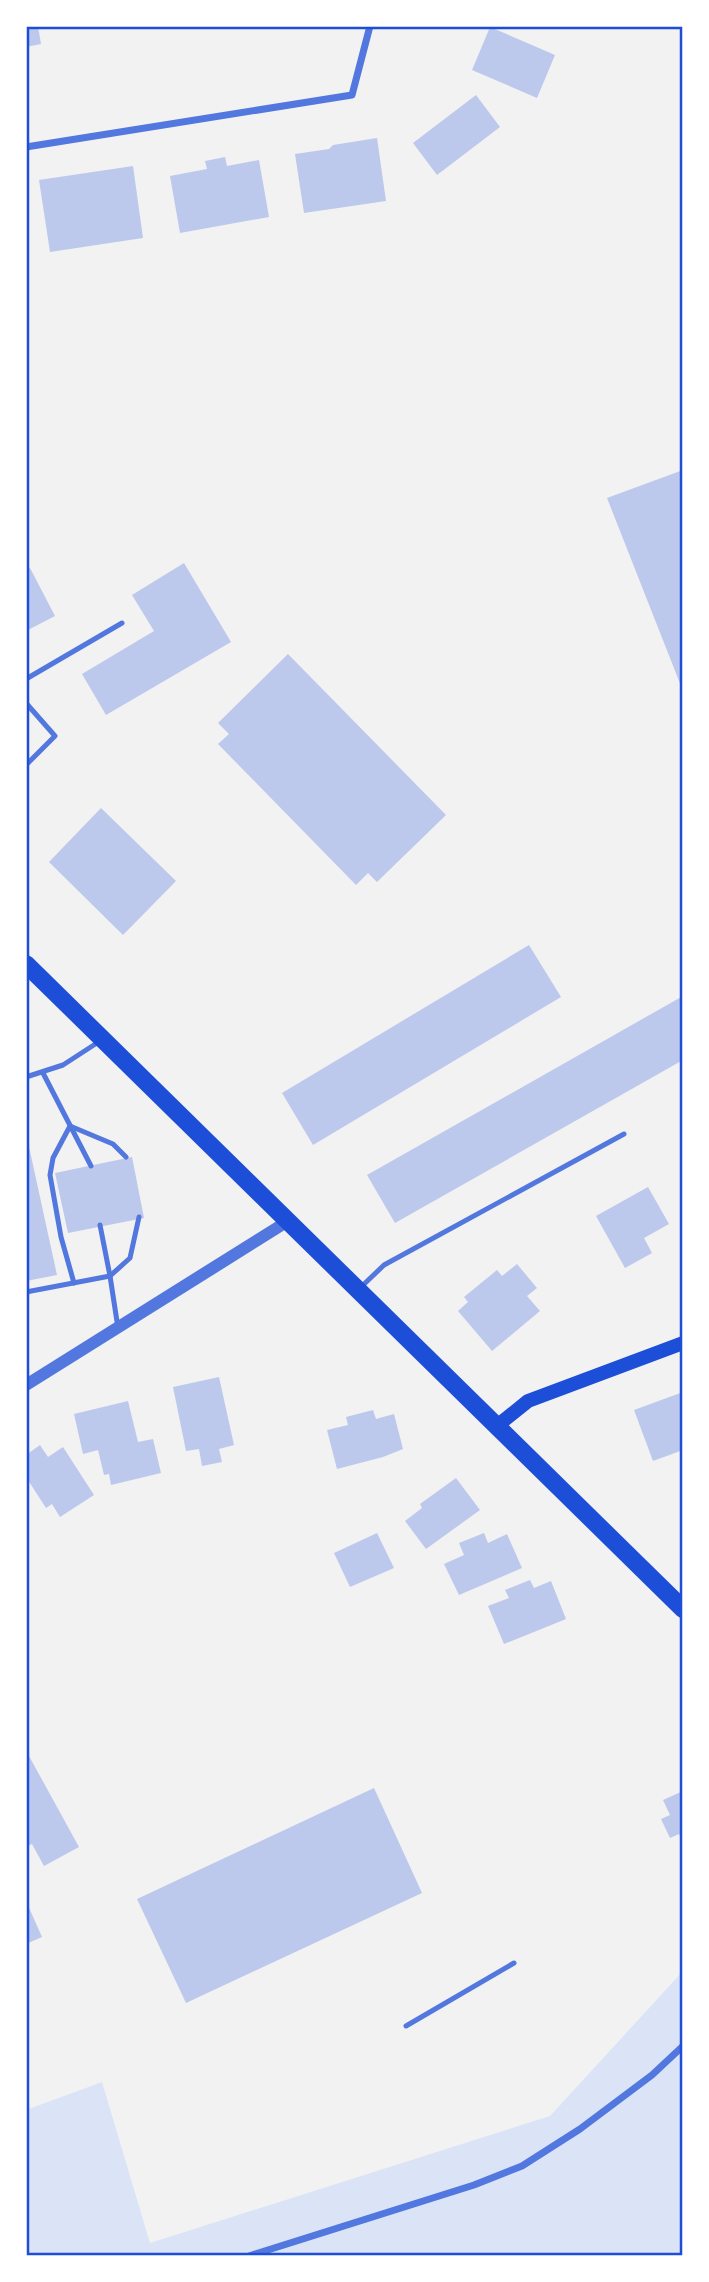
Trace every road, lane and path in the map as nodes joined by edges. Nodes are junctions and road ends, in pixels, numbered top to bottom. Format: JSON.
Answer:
{"nodes":[{"id":1,"x":370,"y":26,"type":"edge"},
{"id":2,"x":26,"y":146,"type":"edge"},
{"id":3,"x":122,"y":623,"type":"dead end"},
{"id":4,"x":26,"y":679,"type":"edge"},
{"id":5,"x":26,"y":703,"type":"edge"},
{"id":6,"x":26,"y":765,"type":"edge"},
{"id":7,"x":26,"y":964,"type":"edge"},
{"id":8,"x":103,"y":1040,"type":"junction"},
{"id":9,"x":44,"y":1073,"type":"junction"},
{"id":10,"x":26,"y":1077,"type":"edge"},
{"id":11,"x":70,"y":1126,"type":"junction"},
{"id":12,"x":624,"y":1134,"type":"dead end"},
{"id":13,"x":126,"y":1157,"type":"dead end"},
{"id":14,"x":91,"y":1166,"type":"dead end"},
{"id":15,"x":139,"y":1217,"type":"dead end"},
{"id":16,"x":288,"y":1221,"type":"junction"},
{"id":17,"x":100,"y":1225,"type":"dead end"},
{"id":18,"x":110,"y":1276,"type":"junction"},
{"id":19,"x":74,"y":1283,"type":"junction"},
{"id":20,"x":358,"y":1290,"type":"junction"},
{"id":21,"x":26,"y":1292,"type":"edge"},
{"id":22,"x":118,"y":1328,"type":"junction"},
{"id":23,"x":683,"y":1343,"type":"edge"},
{"id":24,"x":26,"y":1385,"type":"edge"},
{"id":25,"x":497,"y":1426,"type":"junction"},
{"id":26,"x":683,"y":1609,"type":"edge"},
{"id":27,"x":514,"y":1963,"type":"dead end"},
{"id":28,"x":406,"y":2026,"type":"dead end"},
{"id":29,"x":683,"y":2046,"type":"edge"},
{"id":30,"x":248,"y":2256,"type":"edge"}],
"edges":[{"from":1,"to":2,"type":"street"},
{"from":3,"to":4,"type":"lane"},
{"from":5,"to":6,"type":"lane"},
{"from":7,"to":8,"type":"main road"},
{"from":8,"to":9,"type":"lane"},
{"from":8,"to":16,"type":"main road"},
{"from":9,"to":10,"type":"lane"},
{"from":9,"to":11,"type":"lane"},
{"from":11,"to":13,"type":"lane"},
{"from":11,"to":14,"type":"lane"},
{"from":11,"to":19,"type":"lane"},
{"from":12,"to":20,"type":"lane"},
{"from":15,"to":18,"type":"lane"},
{"from":16,"to":20,"type":"main road"},
{"from":16,"to":22,"type":"street"},
{"from":17,"to":18,"type":"lane"},
{"from":18,"to":19,"type":"lane"},
{"from":18,"to":22,"type":"lane"},
{"from":19,"to":21,"type":"lane"},
{"from":20,"to":25,"type":"main road"},
{"from":22,"to":24,"type":"street"},
{"from":23,"to":25,"type":"main road"},
{"from":25,"to":26,"type":"main road"},
{"from":27,"to":28,"type":"lane"},
{"from":29,"to":30,"type":"street"}]}
